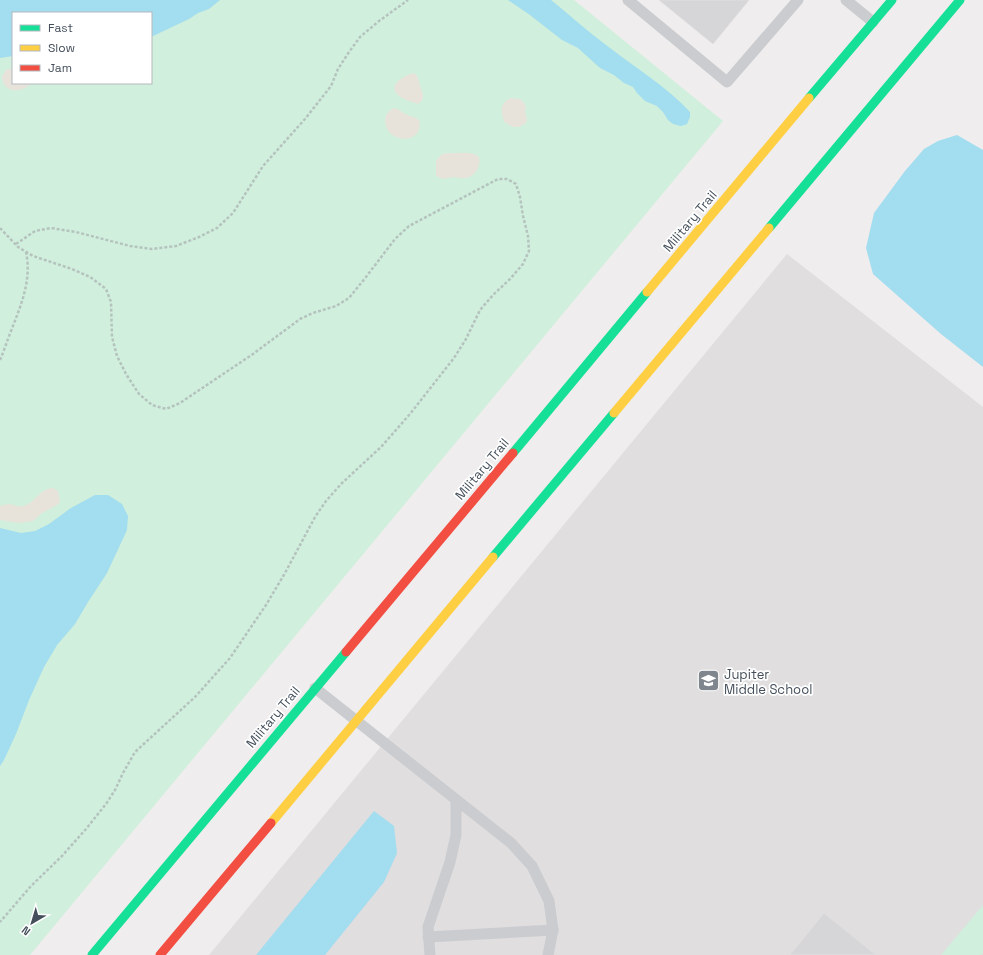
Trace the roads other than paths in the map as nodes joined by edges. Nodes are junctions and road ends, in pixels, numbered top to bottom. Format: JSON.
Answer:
{"nodes":[{"id":1,"x":628,"y":0,"type":"edge"},
{"id":2,"x":798,"y":0,"type":"edge"},
{"id":3,"x":846,"y":0,"type":"edge"},
{"id":4,"x":892,"y":0,"type":"edge"},
{"id":5,"x":960,"y":0,"type":"edge"},
{"id":6,"x":873,"y":22,"type":"junction"},
{"id":7,"x":315,"y":688,"type":"junction"},
{"id":8,"x":357,"y":720,"type":"junction"},
{"id":9,"x":456,"y":801,"type":"junction"},
{"id":10,"x":553,"y":930,"type":"junction"},
{"id":11,"x":428,"y":937,"type":"junction"},
{"id":12,"x":92,"y":955,"type":"edge"},
{"id":13,"x":160,"y":955,"type":"edge"},
{"id":14,"x":430,"y":955,"type":"edge"},
{"id":15,"x":548,"y":955,"type":"edge"}],
"edges":[{"from":1,"to":2,"type":"lane"},
{"from":3,"to":6,"type":"lane"},
{"from":4,"to":6,"type":"main road","name":"Military Trail"},
{"from":5,"to":8,"type":"main road"},
{"from":6,"to":7,"type":"main road","name":"Military Trail"},
{"from":7,"to":8,"type":"lane"},
{"from":7,"to":12,"type":"main road","name":"Military Trail"},
{"from":8,"to":9,"type":"lane"},
{"from":8,"to":13,"type":"main road"},
{"from":9,"to":10,"type":"lane"},
{"from":9,"to":11,"type":"lane"},
{"from":10,"to":11,"type":"lane"},
{"from":10,"to":15,"type":"lane"},
{"from":11,"to":14,"type":"lane"}]}
